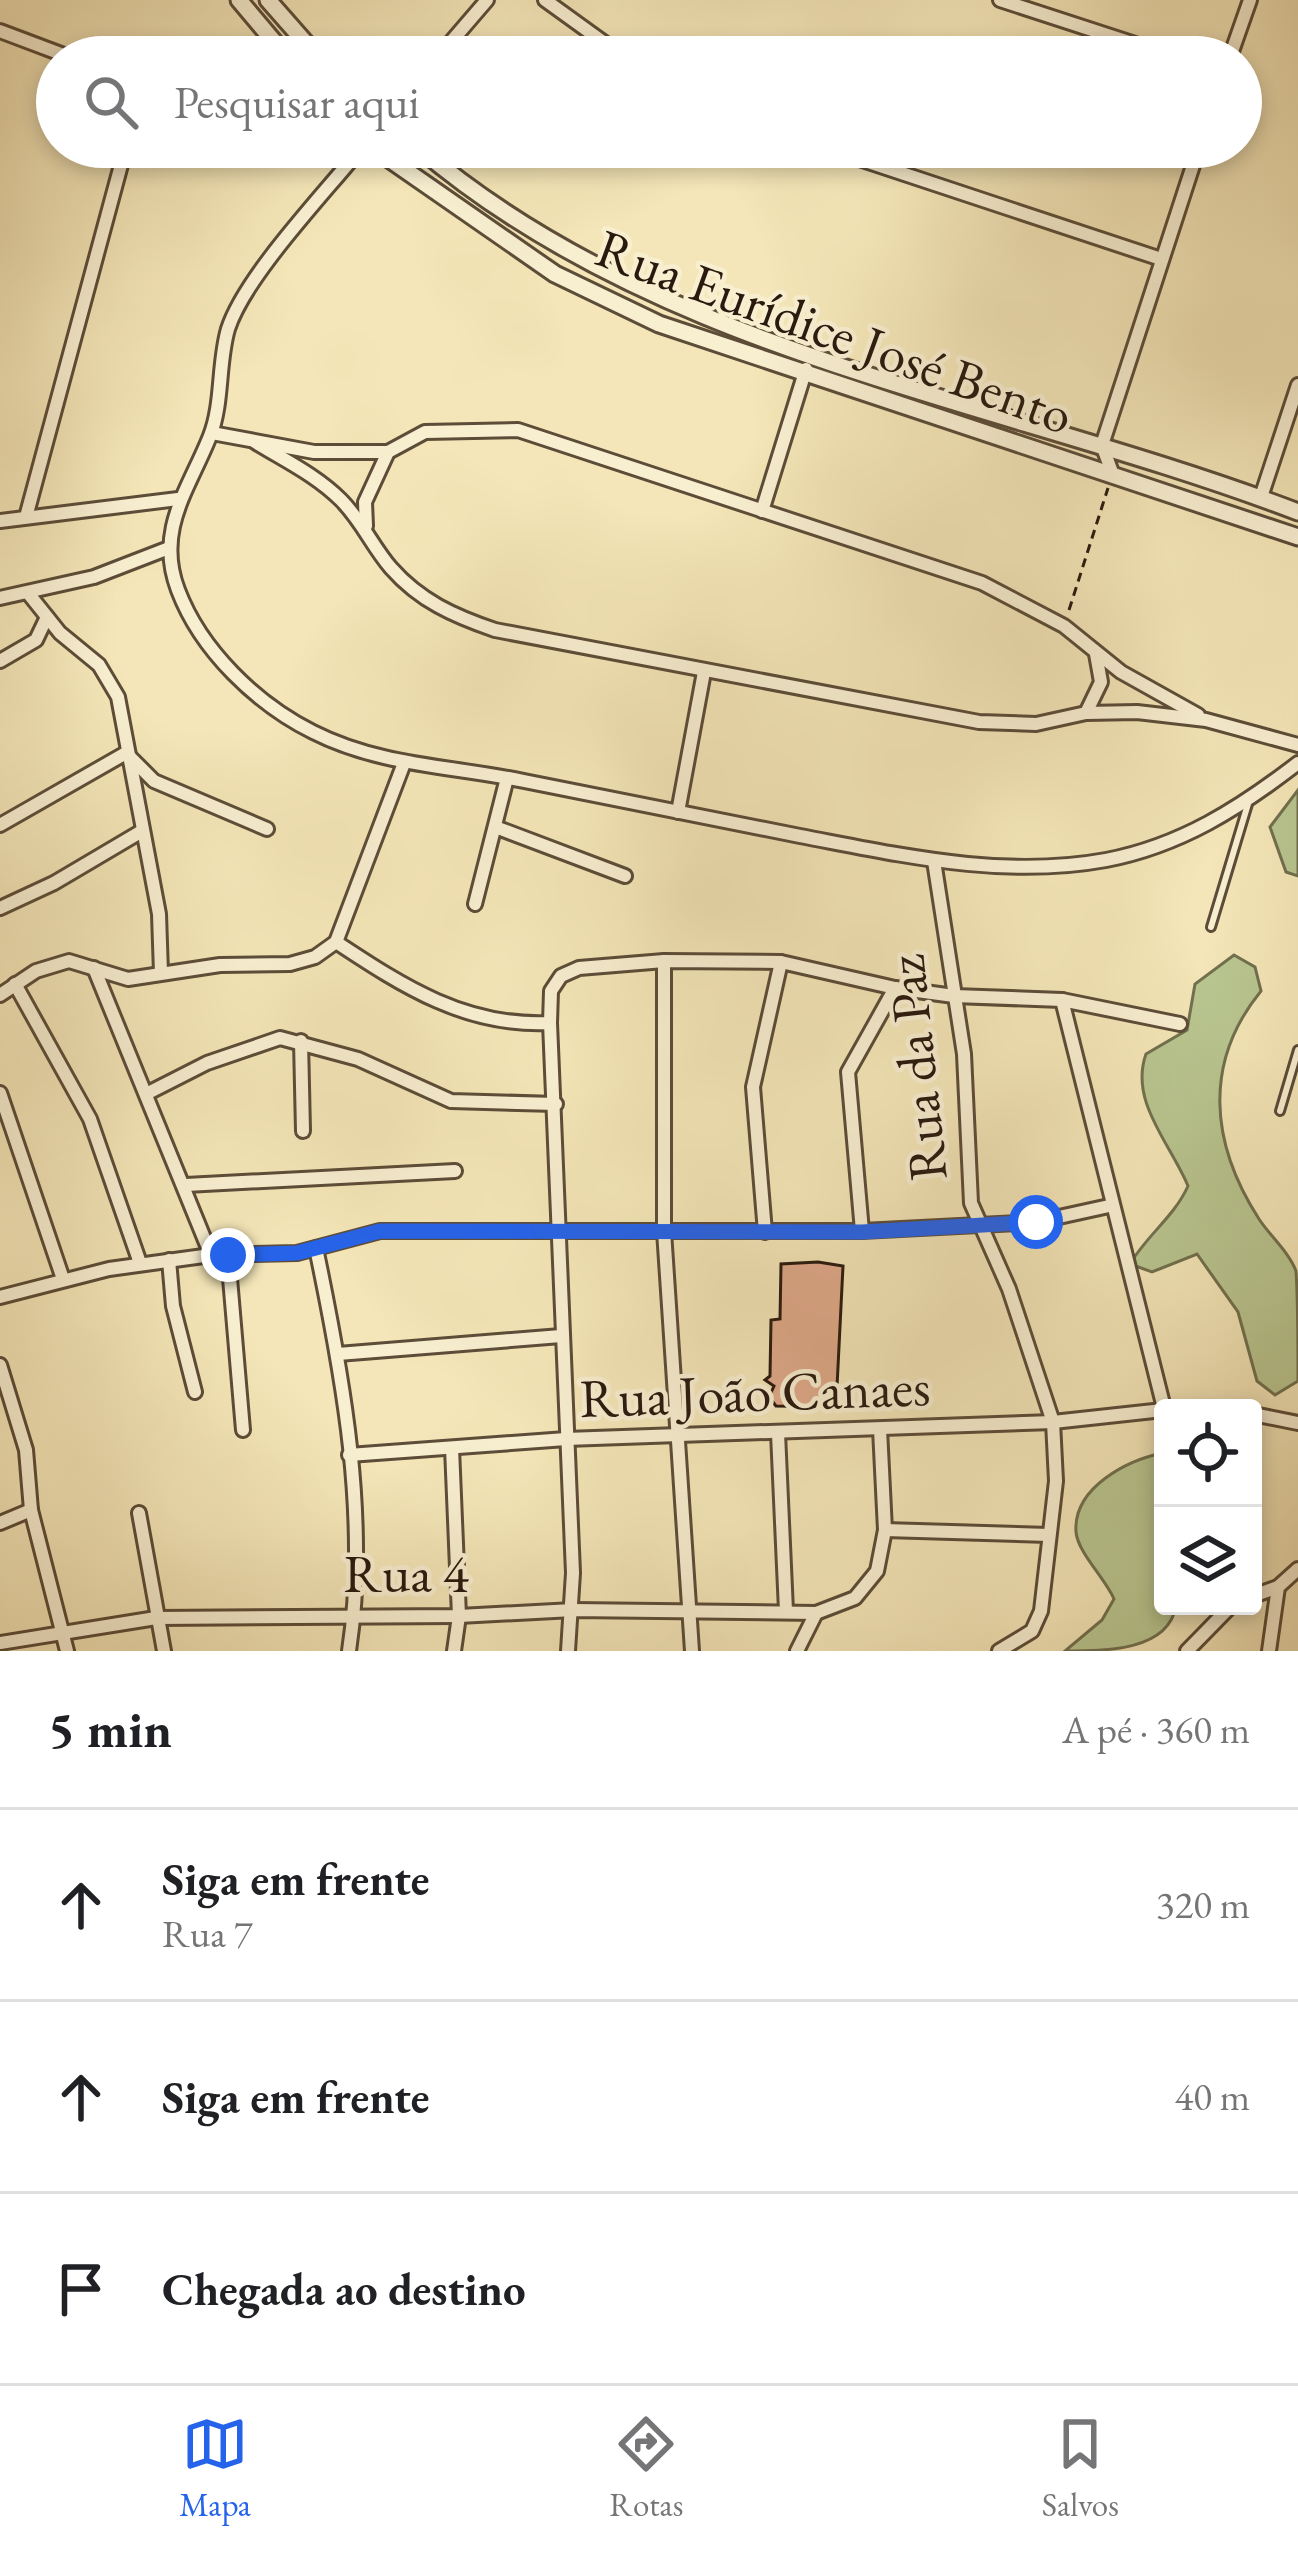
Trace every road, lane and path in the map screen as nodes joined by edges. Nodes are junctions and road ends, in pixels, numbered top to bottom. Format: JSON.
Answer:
{"nodes":[{"id":1,"x":239,"y":0,"type":"edge"},
{"id":2,"x":268,"y":0,"type":"edge"},
{"id":3,"x":487,"y":0,"type":"edge"},
{"id":4,"x":545,"y":0,"type":"edge"},
{"id":5,"x":1000,"y":0,"type":"edge"},
{"id":6,"x":1250,"y":0,"type":"edge"},
{"id":7,"x":0,"y":31,"type":"edge"},
{"id":8,"x":269,"y":36,"type":"edge"},
{"id":9,"x":300,"y":36,"type":"edge"},
{"id":10,"x":456,"y":36,"type":"edge"},
{"id":11,"x":595,"y":36,"type":"edge"},
{"id":12,"x":1111,"y":36,"type":"edge"},
{"id":13,"x":1237,"y":36,"type":"edge"},
{"id":14,"x":36,"y":45,"type":"edge"},
{"id":15,"x":120,"y":168,"type":"edge"},
{"id":16,"x":346,"y":168,"type":"edge"},
{"id":17,"x":402,"y":168,"type":"edge"},
{"id":18,"x":444,"y":168,"type":"edge"},
{"id":19,"x":886,"y":168,"type":"edge"},
{"id":20,"x":1192,"y":168,"type":"edge"},
{"id":21,"x":1161,"y":259,"type":"junction"},
{"id":22,"x":810,"y":352,"type":"junction"},
{"id":23,"x":804,"y":376,"type":"junction"},
{"id":24,"x":1298,"y":385,"type":"edge"},
{"id":25,"x":212,"y":433,"type":"junction"},
{"id":26,"x":255,"y":442,"type":"junction"},
{"id":27,"x":1102,"y":445,"type":"junction"},
{"id":28,"x":388,"y":452,"type":"junction"},
{"id":29,"x":1112,"y":475,"type":"junction"},
{"id":30,"x":1261,"y":497,"type":"junction"},
{"id":31,"x":178,"y":499,"type":"junction"},
{"id":32,"x":762,"y":511,"type":"junction"},
{"id":33,"x":1298,"y":512,"type":"edge"},
{"id":34,"x":26,"y":517,"type":"junction"},
{"id":35,"x":0,"y":521,"type":"edge"},
{"id":36,"x":366,"y":527,"type":"junction"},
{"id":37,"x":1298,"y":537,"type":"edge"},
{"id":38,"x":170,"y":548,"type":"junction"},
{"id":39,"x":28,"y":592,"type":"junction"},
{"id":40,"x":0,"y":598,"type":"edge"},
{"id":41,"x":47,"y":617,"type":"junction"},
{"id":42,"x":1064,"y":626,"type":"junction"},
{"id":43,"x":1096,"y":652,"type":"junction"},
{"id":44,"x":0,"y":661,"type":"edge"},
{"id":45,"x":704,"y":672,"type":"junction"},
{"id":46,"x":1086,"y":713,"type":"junction"},
{"id":47,"x":1206,"y":720,"type":"junction"},
{"id":48,"x":1298,"y":745,"type":"edge"},
{"id":49,"x":126,"y":753,"type":"junction"},
{"id":50,"x":1298,"y":763,"type":"edge"},
{"id":51,"x":404,"y":764,"type":"junction"},
{"id":52,"x":507,"y":778,"type":"junction"},
{"id":53,"x":1249,"y":801,"type":"junction"},
{"id":54,"x":679,"y":812,"type":"junction"},
{"id":55,"x":0,"y":825,"type":"edge"},
{"id":56,"x":498,"y":828,"type":"junction"},
{"id":57,"x":267,"y":829,"type":"dead end"},
{"id":58,"x":142,"y":831,"type":"junction"},
{"id":59,"x":934,"y":861,"type":"junction"},
{"id":60,"x":625,"y":876,"type":"dead end"},
{"id":61,"x":475,"y":904,"type":"dead end"},
{"id":62,"x":0,"y":908,"type":"edge"},
{"id":63,"x":1211,"y":927,"type":"dead end"},
{"id":64,"x":336,"y":942,"type":"junction"},
{"id":65,"x":664,"y":962,"type":"junction"},
{"id":66,"x":781,"y":962,"type":"junction"},
{"id":67,"x":94,"y":968,"type":"junction"},
{"id":68,"x":161,"y":974,"type":"junction"},
{"id":69,"x":15,"y":983,"type":"junction"},
{"id":70,"x":896,"y":988,"type":"junction"},
{"id":71,"x":0,"y":995,"type":"edge"},
{"id":72,"x":954,"y":996,"type":"junction"},
{"id":73,"x":1062,"y":1000,"type":"junction"},
{"id":74,"x":550,"y":1023,"type":"junction"},
{"id":75,"x":1180,"y":1024,"type":"dead end"},
{"id":76,"x":301,"y":1041,"type":"junction"},
{"id":77,"x":1298,"y":1050,"type":"edge"},
{"id":78,"x":0,"y":1093,"type":"edge"},
{"id":79,"x":146,"y":1094,"type":"junction"},
{"id":80,"x":556,"y":1105,"type":"junction"},
{"id":81,"x":1280,"y":1111,"type":"dead end"},
{"id":82,"x":303,"y":1131,"type":"dead end"},
{"id":83,"x":455,"y":1171,"type":"dead end"},
{"id":84,"x":186,"y":1185,"type":"junction"},
{"id":85,"x":1109,"y":1206,"type":"junction"},
{"id":86,"x":977,"y":1227,"type":"junction"},
{"id":87,"x":557,"y":1230,"type":"junction"},
{"id":88,"x":664,"y":1232,"type":"junction"},
{"id":89,"x":765,"y":1232,"type":"junction"},
{"id":90,"x":862,"y":1232,"type":"junction"},
{"id":91,"x":316,"y":1248,"type":"junction"},
{"id":92,"x":211,"y":1255,"type":"junction"},
{"id":93,"x":228,"y":1255,"type":"junction"},
{"id":94,"x":170,"y":1260,"type":"junction"},
{"id":95,"x":140,"y":1263,"type":"junction"},
{"id":96,"x":63,"y":1279,"type":"junction"},
{"id":97,"x":0,"y":1297,"type":"edge"},
{"id":98,"x":561,"y":1336,"type":"junction"},
{"id":99,"x":338,"y":1354,"type":"junction"},
{"id":100,"x":0,"y":1366,"type":"edge"},
{"id":101,"x":195,"y":1392,"type":"dead end"},
{"id":102,"x":1160,"y":1399,"type":"edge"},
{"id":103,"x":1154,"y":1410,"type":"edge"},
{"id":104,"x":1262,"y":1416,"type":"edge"},
{"id":105,"x":1053,"y":1422,"type":"junction"},
{"id":106,"x":1298,"y":1423,"type":"edge"},
{"id":107,"x":880,"y":1429,"type":"junction"},
{"id":108,"x":243,"y":1430,"type":"dead end"},
{"id":109,"x":778,"y":1433,"type":"junction"},
{"id":110,"x":677,"y":1436,"type":"junction"},
{"id":111,"x":566,"y":1439,"type":"junction"},
{"id":112,"x":452,"y":1448,"type":"junction"},
{"id":113,"x":349,"y":1455,"type":"junction"},
{"id":114,"x":31,"y":1510,"type":"junction"},
{"id":115,"x":139,"y":1513,"type":"dead end"},
{"id":116,"x":0,"y":1523,"type":"edge"},
{"id":117,"x":885,"y":1530,"type":"junction"},
{"id":118,"x":1049,"y":1535,"type":"junction"},
{"id":119,"x":1298,"y":1569,"type":"edge"},
{"id":120,"x":1278,"y":1587,"type":"junction"},
{"id":121,"x":1262,"y":1593,"type":"edge"},
{"id":122,"x":573,"y":1610,"type":"junction"},
{"id":123,"x":693,"y":1610,"type":"junction"},
{"id":124,"x":786,"y":1611,"type":"junction"},
{"id":125,"x":816,"y":1613,"type":"junction"},
{"id":126,"x":355,"y":1614,"type":"junction"},
{"id":127,"x":1223,"y":1615,"type":"edge"},
{"id":128,"x":459,"y":1616,"type":"junction"},
{"id":129,"x":157,"y":1618,"type":"junction"},
{"id":130,"x":63,"y":1635,"type":"junction"},
{"id":131,"x":0,"y":1643,"type":"edge"},
{"id":132,"x":67,"y":1651,"type":"edge"},
{"id":133,"x":164,"y":1651,"type":"edge"},
{"id":134,"x":349,"y":1651,"type":"edge"},
{"id":135,"x":454,"y":1651,"type":"edge"},
{"id":136,"x":568,"y":1651,"type":"edge"},
{"id":137,"x":692,"y":1651,"type":"edge"},
{"id":138,"x":797,"y":1651,"type":"edge"},
{"id":139,"x":999,"y":1651,"type":"edge"},
{"id":140,"x":1187,"y":1651,"type":"edge"},
{"id":141,"x":1268,"y":1651,"type":"edge"}],
"edges":[{"from":1,"to":8,"type":"street"},
{"from":2,"to":9,"type":"street"},
{"from":3,"to":10,"type":"street"},
{"from":4,"to":11,"type":"street"},
{"from":5,"to":12,"type":"street"},
{"from":6,"to":13,"type":"street"},
{"from":7,"to":14,"type":"street"},
{"from":15,"to":34,"type":"street"},
{"from":16,"to":25,"type":"street"},
{"from":17,"to":23,"type":"street","name":"Rua Eurídice José Bento"},
{"from":18,"to":22,"type":"street","name":"Rua Eurídice José Bento"},
{"from":19,"to":21,"type":"street"},
{"from":20,"to":21,"type":"street"},
{"from":21,"to":27,"type":"street"},
{"from":22,"to":23,"type":"street"},
{"from":22,"to":27,"type":"street","name":"Rua Eurídice José Bento"},
{"from":23,"to":29,"type":"street","name":"Rua Eurídice José Bento"},
{"from":23,"to":32,"type":"street"},
{"from":24,"to":30,"type":"street"},
{"from":25,"to":26,"type":"street"},
{"from":25,"to":31,"type":"street"},
{"from":26,"to":28,"type":"street"},
{"from":26,"to":36,"type":"street"},
{"from":27,"to":29,"type":"street"},
{"from":27,"to":30,"type":"street","name":"Rua Eurídice José Bento"},
{"from":28,"to":32,"type":"street"},
{"from":28,"to":36,"type":"street"},
{"from":29,"to":37,"type":"street","name":"Rua Eurídice José Bento"},
{"from":29,"to":42,"type":"path"},
{"from":30,"to":33,"type":"street","name":"Rua Eurídice José Bento"},
{"from":31,"to":34,"type":"street"},
{"from":31,"to":38,"type":"street"},
{"from":32,"to":42,"type":"street"},
{"from":34,"to":35,"type":"street"},
{"from":36,"to":45,"type":"street"},
{"from":38,"to":39,"type":"street"},
{"from":38,"to":51,"type":"street"},
{"from":39,"to":40,"type":"street"},
{"from":39,"to":41,"type":"street"},
{"from":41,"to":44,"type":"street"},
{"from":41,"to":49,"type":"street"},
{"from":42,"to":43,"type":"street"},
{"from":43,"to":46,"type":"street"},
{"from":43,"to":47,"type":"street"},
{"from":45,"to":46,"type":"street"},
{"from":45,"to":54,"type":"street"},
{"from":46,"to":47,"type":"street"},
{"from":47,"to":48,"type":"street"},
{"from":49,"to":55,"type":"street"},
{"from":49,"to":57,"type":"street"},
{"from":49,"to":58,"type":"street"},
{"from":50,"to":53,"type":"street"},
{"from":51,"to":52,"type":"street"},
{"from":51,"to":64,"type":"street"},
{"from":52,"to":54,"type":"street"},
{"from":52,"to":56,"type":"street"},
{"from":53,"to":59,"type":"street"},
{"from":53,"to":63,"type":"lane"},
{"from":54,"to":59,"type":"street"},
{"from":56,"to":60,"type":"street"},
{"from":56,"to":61,"type":"street"},
{"from":58,"to":62,"type":"street"},
{"from":58,"to":68,"type":"street"},
{"from":59,"to":72,"type":"street","name":"Rua da Paz"},
{"from":64,"to":68,"type":"street"},
{"from":64,"to":74,"type":"street"},
{"from":65,"to":66,"type":"street"},
{"from":65,"to":74,"type":"street"},
{"from":65,"to":88,"type":"street"},
{"from":66,"to":70,"type":"street"},
{"from":66,"to":89,"type":"street"},
{"from":67,"to":68,"type":"street"},
{"from":67,"to":69,"type":"street"},
{"from":67,"to":79,"type":"street"},
{"from":69,"to":71,"type":"street"},
{"from":69,"to":95,"type":"street"},
{"from":70,"to":72,"type":"street"},
{"from":70,"to":90,"type":"street"},
{"from":72,"to":73,"type":"street"},
{"from":72,"to":86,"type":"street","name":"Rua da Paz"},
{"from":73,"to":75,"type":"street"},
{"from":73,"to":85,"type":"street"},
{"from":74,"to":80,"type":"street"},
{"from":76,"to":79,"type":"street"},
{"from":76,"to":80,"type":"street"},
{"from":76,"to":82,"type":"street"},
{"from":77,"to":81,"type":"lane"},
{"from":78,"to":96,"type":"street"},
{"from":79,"to":84,"type":"street"},
{"from":80,"to":87,"type":"street"},
{"from":83,"to":84,"type":"street"},
{"from":84,"to":92,"type":"street"},
{"from":85,"to":86,"type":"street"},
{"from":85,"to":102,"type":"street"},
{"from":86,"to":90,"type":"street"},
{"from":86,"to":105,"type":"street","name":"Rua da Paz"},
{"from":87,"to":88,"type":"street"},
{"from":87,"to":91,"type":"street"},
{"from":87,"to":98,"type":"street"},
{"from":88,"to":89,"type":"street"},
{"from":88,"to":110,"type":"street"},
{"from":89,"to":90,"type":"street"},
{"from":91,"to":93,"type":"street"},
{"from":91,"to":99,"type":"street"},
{"from":92,"to":93,"type":"street"},
{"from":92,"to":94,"type":"street"},
{"from":93,"to":108,"type":"street"},
{"from":94,"to":95,"type":"street"},
{"from":94,"to":101,"type":"street"},
{"from":95,"to":96,"type":"street"},
{"from":96,"to":97,"type":"street"},
{"from":98,"to":99,"type":"street"},
{"from":98,"to":111,"type":"street"},
{"from":99,"to":113,"type":"street"},
{"from":100,"to":114,"type":"street"},
{"from":103,"to":105,"type":"street","name":"Rua João Canaes"},
{"from":104,"to":106,"type":"street"},
{"from":105,"to":107,"type":"street","name":"Rua João Canaes"},
{"from":105,"to":118,"type":"street","name":"Rua da Paz"},
{"from":107,"to":109,"type":"street","name":"Rua João Canaes"},
{"from":107,"to":117,"type":"street"},
{"from":109,"to":110,"type":"street","name":"Rua João Canaes"},
{"from":109,"to":124,"type":"street"},
{"from":110,"to":111,"type":"street","name":"Rua João Canaes"},
{"from":110,"to":123,"type":"street"},
{"from":111,"to":112,"type":"street","name":"Rua João Canaes"},
{"from":111,"to":122,"type":"street"},
{"from":112,"to":113,"type":"street","name":"Rua João Canaes"},
{"from":112,"to":128,"type":"street"},
{"from":113,"to":126,"type":"street"},
{"from":114,"to":116,"type":"street"},
{"from":114,"to":130,"type":"street"},
{"from":115,"to":129,"type":"street"},
{"from":117,"to":118,"type":"street"},
{"from":117,"to":125,"type":"street"},
{"from":118,"to":139,"type":"street","name":"Rua da Paz"},
{"from":119,"to":120,"type":"street"},
{"from":120,"to":121,"type":"street"},
{"from":120,"to":141,"type":"street"},
{"from":122,"to":123,"type":"street","name":"Rua 4"},
{"from":122,"to":128,"type":"street","name":"Rua 4"},
{"from":122,"to":136,"type":"street"},
{"from":123,"to":124,"type":"street","name":"Rua 4"},
{"from":123,"to":137,"type":"street"},
{"from":124,"to":125,"type":"street","name":"Rua 4"},
{"from":125,"to":138,"type":"street"},
{"from":126,"to":128,"type":"street","name":"Rua 4"},
{"from":126,"to":129,"type":"street","name":"Rua 4"},
{"from":126,"to":134,"type":"street"},
{"from":127,"to":140,"type":"street"},
{"from":128,"to":135,"type":"street"},
{"from":129,"to":130,"type":"street","name":"Rua 4"},
{"from":129,"to":133,"type":"street"},
{"from":130,"to":131,"type":"street","name":"Rua 4"},
{"from":130,"to":132,"type":"street"}]}
